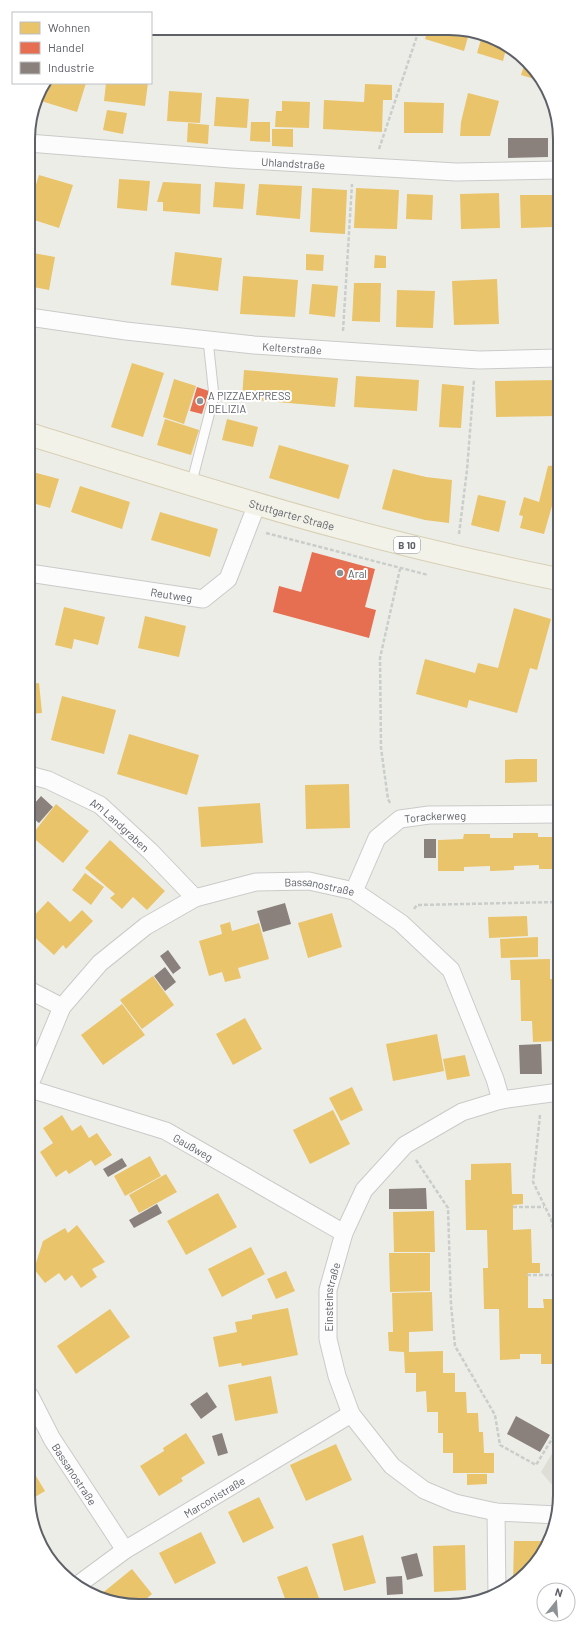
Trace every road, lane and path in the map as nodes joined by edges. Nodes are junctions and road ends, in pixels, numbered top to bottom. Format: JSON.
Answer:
{"nodes":[{"id":1,"x":417,"y":35,"type":"edge"},
{"id":2,"x":35,"y":144,"type":"edge"},
{"id":3,"x":378,"y":152,"type":"dead end"},
{"id":4,"x":353,"y":166,"type":"junction"},
{"id":5,"x":553,"y":170,"type":"edge"},
{"id":6,"x":35,"y":318,"type":"edge"},
{"id":7,"x":343,"y":338,"type":"dead end"},
{"id":8,"x":208,"y":340,"type":"junction"},
{"id":9,"x":553,"y":358,"type":"edge"},
{"id":10,"x":476,"y":360,"type":"junction"},
{"id":11,"x":35,"y":436,"type":"edge"},
{"id":12,"x":191,"y":485,"type":"junction"},
{"id":13,"x":257,"y":504,"type":"junction"},
{"id":14,"x":456,"y":556,"type":"junction"},
{"id":15,"x":400,"y":569,"type":"dead end"},
{"id":16,"x":35,"y":575,"type":"edge"},
{"id":17,"x":553,"y":578,"type":"edge"},
{"id":18,"x":35,"y":777,"type":"edge"},
{"id":19,"x":553,"y":814,"type":"edge"},
{"id":20,"x":400,"y":819,"type":"junction"},
{"id":21,"x":354,"y":891,"type":"junction"},
{"id":22,"x":195,"y":898,"type":"junction"},
{"id":23,"x":553,"y":902,"type":"edge"},
{"id":24,"x":402,"y":923,"type":"junction"},
{"id":25,"x":35,"y":993,"type":"edge"},
{"id":26,"x":62,"y":1007,"type":"junction"},
{"id":27,"x":35,"y":1072,"type":"edge"},
{"id":28,"x":35,"y":1091,"type":"edge"},
{"id":29,"x":553,"y":1093,"type":"edge"},
{"id":30,"x":542,"y":1094,"type":"junction"},
{"id":31,"x":500,"y":1100,"type":"junction"},
{"id":32,"x":405,"y":1145,"type":"junction"},
{"id":33,"x":544,"y":1206,"type":"junction"},
{"id":34,"x":513,"y":1207,"type":"dead end"},
{"id":35,"x":553,"y":1228,"type":"edge"},
{"id":36,"x":344,"y":1233,"type":"junction"},
{"id":37,"x":527,"y":1275,"type":"dead end"},
{"id":38,"x":553,"y":1276,"type":"edge"},
{"id":39,"x":35,"y":1406,"type":"edge"},
{"id":40,"x":351,"y":1414,"type":"junction"},
{"id":41,"x":553,"y":1437,"type":"edge"},
{"id":42,"x":496,"y":1512,"type":"junction"},
{"id":43,"x":551,"y":1515,"type":"edge"},
{"id":44,"x":125,"y":1550,"type":"junction"},
{"id":45,"x":81,"y":1582,"type":"edge"},
{"id":46,"x":497,"y":1587,"type":"edge"}],
"edges":[{"from":1,"to":3,"type":"path"},
{"from":2,"to":4,"type":"street","name":"Uhlandstraße"},
{"from":4,"to":5,"type":"street","name":"Uhlandstraße"},
{"from":4,"to":7,"type":"path"},
{"from":6,"to":8,"type":"street","name":"Kelterstraße"},
{"from":8,"to":10,"type":"street","name":"Kelterstraße"},
{"from":8,"to":12,"type":"lane"},
{"from":9,"to":10,"type":"street","name":"Kelterstraße"},
{"from":10,"to":14,"type":"path"},
{"from":11,"to":12,"type":"main road","name":"Stuttgarter Straße","number":"B 10"},
{"from":12,"to":13,"type":"main road","name":"Stuttgarter Straße","number":"B 10"},
{"from":13,"to":14,"type":"main road","name":"Stuttgarter Straße","number":"B 10"},
{"from":13,"to":16,"type":"street","name":"Reutweg"},
{"from":14,"to":17,"type":"main road","name":"Stuttgarter Straße","number":"B 10"},
{"from":15,"to":20,"type":"path"},
{"from":18,"to":22,"type":"street","name":"Am Landgraben"},
{"from":19,"to":20,"type":"street","name":"Torackerweg"},
{"from":20,"to":21,"type":"street","name":"Torackerweg"},
{"from":21,"to":22,"type":"street","name":"Bassanostraße"},
{"from":21,"to":24,"type":"street","name":"Bassanostraße"},
{"from":22,"to":26,"type":"street","name":"Bassanostraße"},
{"from":23,"to":24,"type":"path"},
{"from":24,"to":31,"type":"street","name":"Bassanostraße"},
{"from":25,"to":26,"type":"street"},
{"from":26,"to":27,"type":"street","name":"Bassanostraße"},
{"from":28,"to":36,"type":"street","name":"Gaußweg"},
{"from":29,"to":30,"type":"street","name":"Einsteinstraße"},
{"from":30,"to":31,"type":"street","name":"Einsteinstraße"},
{"from":30,"to":33,"type":"path"},
{"from":31,"to":32,"type":"street","name":"Einsteinstraße"},
{"from":32,"to":36,"type":"street","name":"Einsteinstraße"},
{"from":32,"to":41,"type":"path"},
{"from":33,"to":34,"type":"path"},
{"from":33,"to":35,"type":"path"},
{"from":36,"to":40,"type":"street","name":"Einsteinstraße"},
{"from":37,"to":38,"type":"path"},
{"from":39,"to":44,"type":"street","name":"Bassanostraße"},
{"from":40,"to":42,"type":"street","name":"Einsteinstraße"},
{"from":40,"to":44,"type":"street","name":"Marconistraße"},
{"from":42,"to":43,"type":"street","name":"Einsteinstraße"},
{"from":42,"to":46,"type":"street"},
{"from":44,"to":45,"type":"street","name":"Marconistraße"}]}
